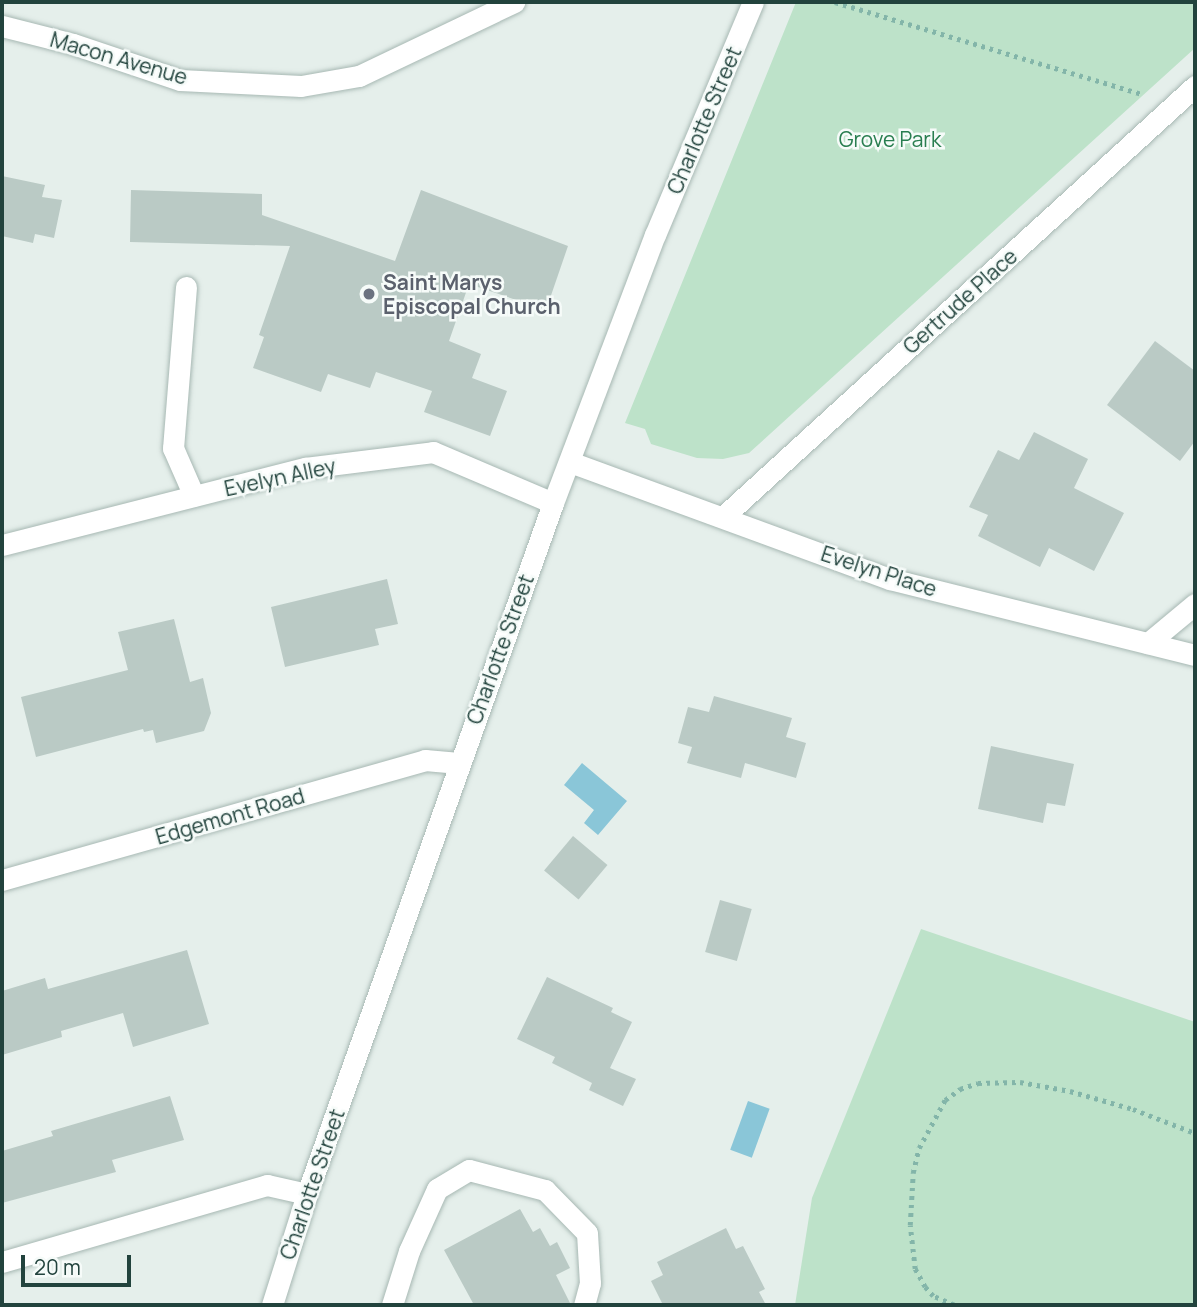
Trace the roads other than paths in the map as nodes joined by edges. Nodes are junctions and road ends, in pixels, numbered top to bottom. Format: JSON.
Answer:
{"nodes":[{"id":1,"x":514,"y":2,"type":"edge"},
{"id":2,"x":753,"y":2,"type":"edge"},
{"id":3,"x":2,"y":26,"type":"edge"},
{"id":4,"x":1195,"y":86,"type":"edge"},
{"id":5,"x":186,"y":287,"type":"dead end"},
{"id":6,"x":570,"y":462,"type":"junction"},
{"id":7,"x":194,"y":496,"type":"junction"},
{"id":8,"x":553,"y":503,"type":"junction"},
{"id":9,"x":724,"y":516,"type":"junction"},
{"id":10,"x":2,"y":545,"type":"edge"},
{"id":11,"x":1195,"y":604,"type":"edge"},
{"id":12,"x":1148,"y":643,"type":"junction"},
{"id":13,"x":1195,"y":655,"type":"edge"},
{"id":14,"x":459,"y":763,"type":"junction"},
{"id":15,"x":2,"y":880,"type":"edge"},
{"id":16,"x":307,"y":1194,"type":"junction"},
{"id":17,"x":2,"y":1262,"type":"edge"},
{"id":18,"x":272,"y":1305,"type":"edge"},
{"id":19,"x":392,"y":1305,"type":"edge"},
{"id":20,"x":584,"y":1305,"type":"edge"}],
"edges":[{"from":1,"to":3,"type":"street","name":"Macon Avenue"},
{"from":2,"to":6,"type":"street","name":"Charlotte Street"},
{"from":4,"to":9,"type":"street","name":"Gertrude Place"},
{"from":5,"to":7,"type":"street"},
{"from":6,"to":8,"type":"street","name":"Charlotte Street"},
{"from":6,"to":9,"type":"street","name":"Evelyn Place"},
{"from":7,"to":8,"type":"street","name":"Evelyn Alley"},
{"from":7,"to":10,"type":"street","name":"Evelyn Alley"},
{"from":8,"to":14,"type":"street","name":"Charlotte Street"},
{"from":9,"to":12,"type":"street","name":"Evelyn Place"},
{"from":11,"to":12,"type":"street"},
{"from":12,"to":13,"type":"street","name":"Evelyn Place"},
{"from":14,"to":15,"type":"street","name":"Edgemont Road"},
{"from":14,"to":16,"type":"street","name":"Charlotte Street"},
{"from":16,"to":17,"type":"street"},
{"from":16,"to":18,"type":"street","name":"Charlotte Street"},
{"from":19,"to":20,"type":"street"}]}
